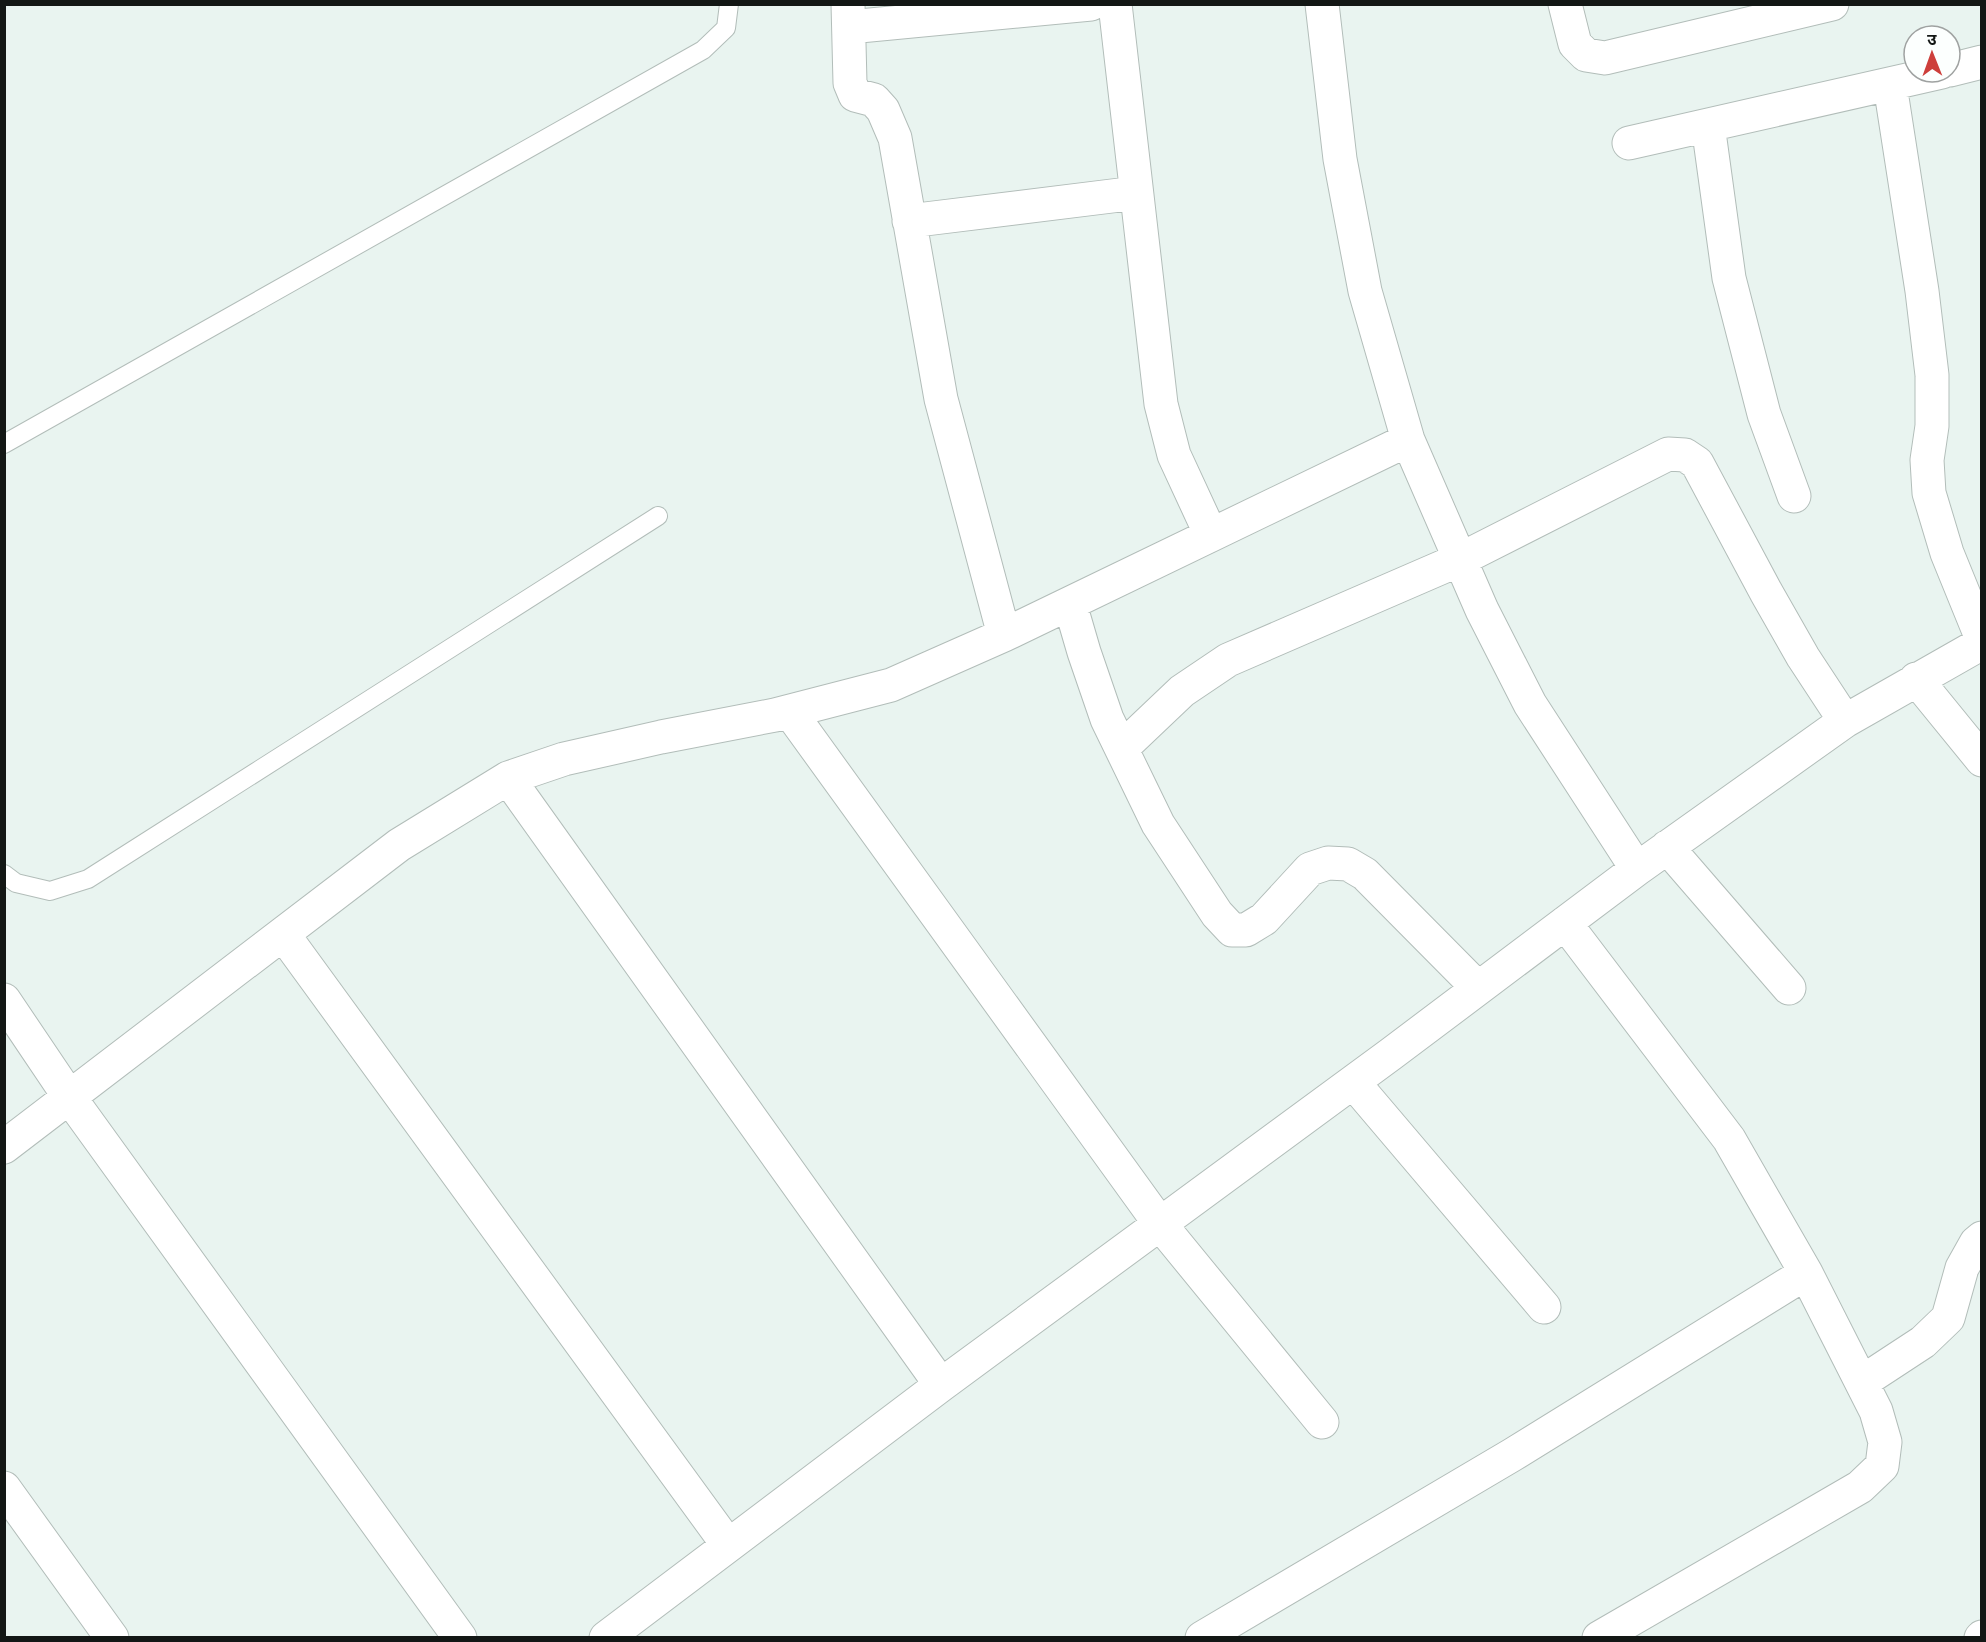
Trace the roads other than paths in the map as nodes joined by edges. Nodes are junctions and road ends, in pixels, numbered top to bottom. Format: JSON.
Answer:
{"nodes":[{"id":1,"x":729,"y":4,"type":"edge"},
{"id":2,"x":1091,"y":4,"type":"edge"},
{"id":3,"x":1115,"y":4,"type":"edge"},
{"id":4,"x":1322,"y":4,"type":"edge"},
{"id":5,"x":1565,"y":4,"type":"edge"},
{"id":6,"x":1832,"y":4,"type":"edge"},
{"id":7,"x":848,"y":16,"type":"edge"},
{"id":8,"x":1982,"y":62,"type":"edge"},
{"id":9,"x":1962,"y":67,"type":"edge"},
{"id":10,"x":1902,"y":82,"type":"edge"},
{"id":11,"x":1890,"y":85,"type":"junction"},
{"id":12,"x":1708,"y":125,"type":"junction"},
{"id":13,"x":1629,"y":142,"type":"dead end"},
{"id":14,"x":1136,"y":193,"type":"junction"},
{"id":15,"x":909,"y":221,"type":"junction"},
{"id":16,"x":1408,"y":440,"type":"junction"},
{"id":17,"x":4,"y":444,"type":"edge"},
{"id":18,"x":1794,"y":496,"type":"dead end"},
{"id":19,"x":658,"y":516,"type":"dead end"},
{"id":20,"x":1211,"y":535,"type":"junction"},
{"id":21,"x":1461,"y":560,"type":"junction"},
{"id":22,"x":1070,"y":604,"type":"junction"},
{"id":23,"x":1004,"y":635,"type":"junction"},
{"id":24,"x":1982,"y":641,"type":"edge"},
{"id":25,"x":1916,"y":679,"type":"junction"},
{"id":26,"x":790,"y":712,"type":"junction"},
{"id":27,"x":1845,"y":721,"type":"junction"},
{"id":28,"x":1122,"y":748,"type":"junction"},
{"id":29,"x":1982,"y":759,"type":"edge"},
{"id":30,"x":508,"y":778,"type":"junction"},
{"id":31,"x":1667,"y":847,"type":"junction"},
{"id":32,"x":1637,"y":869,"type":"junction"},
{"id":33,"x":4,"y":874,"type":"edge"},
{"id":34,"x":1565,"y":923,"type":"junction"},
{"id":35,"x":284,"y":934,"type":"junction"},
{"id":36,"x":1478,"y":988,"type":"junction"},
{"id":37,"x":1789,"y":988,"type":"dead end"},
{"id":38,"x":4,"y":1000,"type":"edge"},
{"id":39,"x":1353,"y":1082,"type":"junction"},
{"id":40,"x":70,"y":1098,"type":"junction"},
{"id":41,"x":4,"y":1147,"type":"edge"},
{"id":42,"x":1160,"y":1224,"type":"junction"},
{"id":43,"x":1982,"y":1238,"type":"edge"},
{"id":44,"x":1806,"y":1273,"type":"junction"},
{"id":45,"x":1544,"y":1307,"type":"dead end"},
{"id":46,"x":1862,"y":1382,"type":"junction"},
{"id":47,"x":941,"y":1385,"type":"junction"},
{"id":48,"x":1322,"y":1422,"type":"dead end"},
{"id":49,"x":4,"y":1488,"type":"edge"},
{"id":50,"x":728,"y":1545,"type":"junction"},
{"id":51,"x":112,"y":1638,"type":"edge"},
{"id":52,"x":460,"y":1638,"type":"edge"},
{"id":53,"x":606,"y":1638,"type":"edge"},
{"id":54,"x":1202,"y":1638,"type":"edge"},
{"id":55,"x":1599,"y":1638,"type":"edge"}],
"edges":[{"from":1,"to":17,"type":"lane"},
{"from":2,"to":7,"type":"street"},
{"from":3,"to":14,"type":"street"},
{"from":4,"to":16,"type":"street"},
{"from":5,"to":6,"type":"street"},
{"from":7,"to":15,"type":"street"},
{"from":8,"to":9,"type":"street"},
{"from":10,"to":11,"type":"street"},
{"from":11,"to":12,"type":"street"},
{"from":11,"to":24,"type":"street"},
{"from":12,"to":13,"type":"street"},
{"from":12,"to":18,"type":"street"},
{"from":14,"to":15,"type":"street"},
{"from":14,"to":20,"type":"street"},
{"from":15,"to":23,"type":"street"},
{"from":16,"to":20,"type":"street"},
{"from":16,"to":21,"type":"street"},
{"from":19,"to":33,"type":"lane"},
{"from":20,"to":22,"type":"street"},
{"from":21,"to":27,"type":"street"},
{"from":21,"to":28,"type":"street"},
{"from":21,"to":32,"type":"street"},
{"from":22,"to":23,"type":"street"},
{"from":22,"to":28,"type":"street"},
{"from":23,"to":26,"type":"street"},
{"from":24,"to":25,"type":"street"},
{"from":25,"to":27,"type":"street"},
{"from":25,"to":29,"type":"street"},
{"from":26,"to":30,"type":"street"},
{"from":26,"to":42,"type":"street"},
{"from":27,"to":31,"type":"street"},
{"from":28,"to":36,"type":"street"},
{"from":30,"to":35,"type":"street"},
{"from":30,"to":47,"type":"street"},
{"from":31,"to":32,"type":"street"},
{"from":31,"to":37,"type":"street"},
{"from":32,"to":34,"type":"street"},
{"from":34,"to":36,"type":"street"},
{"from":34,"to":44,"type":"street"},
{"from":35,"to":40,"type":"street"},
{"from":35,"to":50,"type":"street"},
{"from":36,"to":39,"type":"street"},
{"from":38,"to":40,"type":"street"},
{"from":39,"to":42,"type":"street"},
{"from":39,"to":45,"type":"street"},
{"from":40,"to":41,"type":"street"},
{"from":40,"to":52,"type":"street"},
{"from":42,"to":47,"type":"street"},
{"from":42,"to":48,"type":"street"},
{"from":43,"to":46,"type":"street"},
{"from":44,"to":46,"type":"street"},
{"from":44,"to":54,"type":"street"},
{"from":46,"to":55,"type":"street"},
{"from":47,"to":50,"type":"street"},
{"from":49,"to":51,"type":"street"},
{"from":50,"to":53,"type":"street"}]}
